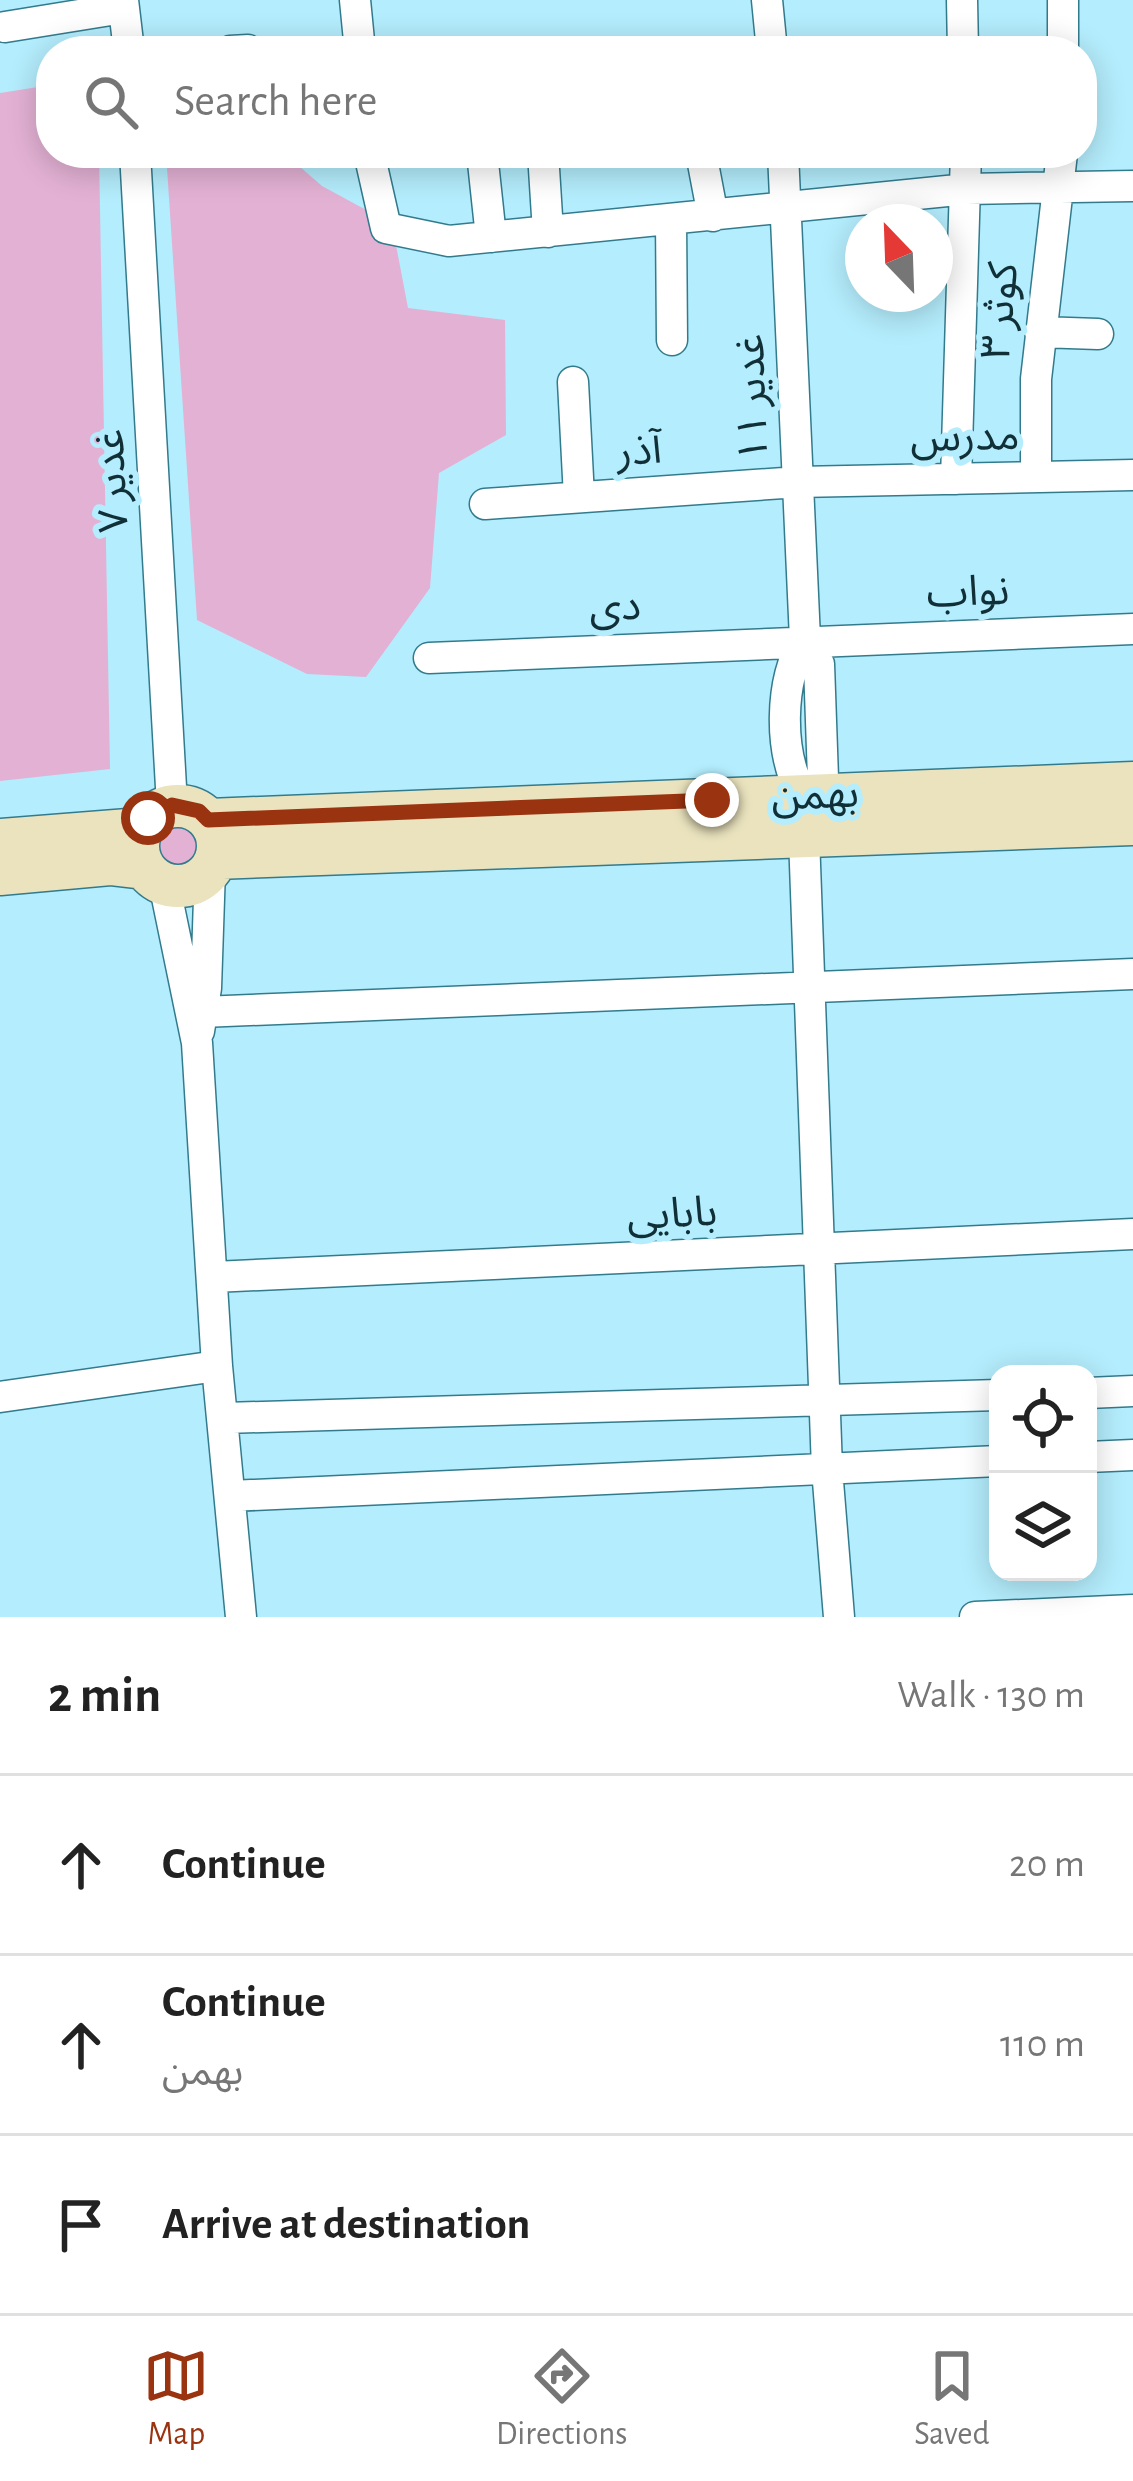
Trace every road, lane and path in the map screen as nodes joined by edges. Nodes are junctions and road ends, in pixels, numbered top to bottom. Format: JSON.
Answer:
{"nodes":[{"id":1,"x":356,"y":0,"type":"edge"},
{"id":2,"x":767,"y":0,"type":"edge"},
{"id":3,"x":962,"y":0,"type":"edge"},
{"id":4,"x":1063,"y":0,"type":"edge"},
{"id":5,"x":123,"y":4,"type":"edge"},
{"id":6,"x":5,"y":27,"type":"dead end"},
{"id":7,"x":127,"y":36,"type":"edge"},
{"id":8,"x":359,"y":36,"type":"edge"},
{"id":9,"x":771,"y":36,"type":"edge"},
{"id":10,"x":963,"y":36,"type":"edge"},
{"id":11,"x":1063,"y":36,"type":"edge"},
{"id":12,"x":136,"y":168,"type":"edge"},
{"id":13,"x":372,"y":168,"type":"edge"},
{"id":14,"x":484,"y":168,"type":"edge"},
{"id":15,"x":544,"y":168,"type":"edge"},
{"id":16,"x":704,"y":168,"type":"edge"},
{"id":17,"x":784,"y":168,"type":"edge"},
{"id":18,"x":967,"y":168,"type":"edge"},
{"id":19,"x":1060,"y":168,"type":"edge"},
{"id":20,"x":1057,"y":186,"type":"junction"},
{"id":21,"x":1133,"y":186,"type":"edge"},
{"id":22,"x":968,"y":189,"type":"junction"},
{"id":23,"x":787,"y":208,"type":"junction"},
{"id":24,"x":713,"y":216,"type":"junction"},
{"id":25,"x":671,"y":220,"type":"junction"},
{"id":26,"x":548,"y":232,"type":"junction"},
{"id":27,"x":491,"y":237,"type":"junction"},
{"id":28,"x":1040,"y":332,"type":"junction"},
{"id":29,"x":1098,"y":334,"type":"dead end"},
{"id":30,"x":672,"y":340,"type":"dead end"},
{"id":31,"x":573,"y":382,"type":"dead end"},
{"id":32,"x":1133,"y":475,"type":"edge"},
{"id":33,"x":1036,"y":477,"type":"junction"},
{"id":34,"x":956,"y":479,"type":"junction"},
{"id":35,"x":798,"y":482,"type":"junction"},
{"id":36,"x":579,"y":497,"type":"junction"},
{"id":37,"x":485,"y":504,"type":"dead end"},
{"id":38,"x":1133,"y":628,"type":"edge"},
{"id":39,"x":805,"y":639,"type":"junction"},
{"id":40,"x":429,"y":658,"type":"dead end"},
{"id":41,"x":1133,"y":782,"type":"edge"},
{"id":42,"x":803,"y":817,"type":"junction"},
{"id":43,"x":1133,"y":824,"type":"edge"},
{"id":44,"x":0,"y":841,"type":"edge"},
{"id":45,"x":179,"y":848,"type":"junction"},
{"id":46,"x":0,"y":874,"type":"edge"},
{"id":47,"x":1133,"y":974,"type":"edge"},
{"id":48,"x":813,"y":990,"type":"junction"},
{"id":49,"x":200,"y":1028,"type":"junction"},
{"id":50,"x":1133,"y":1234,"type":"edge"},
{"id":51,"x":822,"y":1249,"type":"junction"},
{"id":52,"x":214,"y":1277,"type":"junction"},
{"id":53,"x":217,"y":1366,"type":"junction"},
{"id":54,"x":1133,"y":1391,"type":"edge"},
{"id":55,"x":1097,"y":1393,"type":"edge"},
{"id":56,"x":989,"y":1395,"type":"edge"},
{"id":57,"x":0,"y":1397,"type":"edge"},
{"id":58,"x":828,"y":1400,"type":"junction"},
{"id":59,"x":225,"y":1418,"type":"junction"},
{"id":60,"x":1133,"y":1455,"type":"edge"},
{"id":61,"x":1097,"y":1457,"type":"edge"},
{"id":62,"x":989,"y":1461,"type":"edge"},
{"id":63,"x":827,"y":1469,"type":"junction"},
{"id":64,"x":231,"y":1496,"type":"junction"},
{"id":65,"x":1133,"y":1610,"type":"edge"},
{"id":66,"x":241,"y":1617,"type":"edge"},
{"id":67,"x":839,"y":1617,"type":"edge"},
{"id":68,"x":975,"y":1617,"type":"edge"}],
"edges":[{"from":1,"to":8,"type":"street"},
{"from":2,"to":9,"type":"street"},
{"from":3,"to":10,"type":"street"},
{"from":4,"to":11,"type":"street"},
{"from":5,"to":6,"type":"street"},
{"from":5,"to":7,"type":"street"},
{"from":12,"to":45,"type":"street","name":"غدیر ۷"},
{"from":13,"to":27,"type":"street"},
{"from":14,"to":27,"type":"street"},
{"from":15,"to":26,"type":"street"},
{"from":16,"to":24,"type":"street"},
{"from":17,"to":23,"type":"street","name":"غدیر ۱۱"},
{"from":18,"to":22,"type":"street"},
{"from":19,"to":20,"type":"street","name":"کوثر ۳"},
{"from":20,"to":21,"type":"street"},
{"from":20,"to":22,"type":"street"},
{"from":20,"to":28,"type":"street","name":"کوثر ۳"},
{"from":22,"to":23,"type":"street"},
{"from":22,"to":34,"type":"street"},
{"from":23,"to":24,"type":"street"},
{"from":23,"to":35,"type":"street","name":"غدیر ۱۱"},
{"from":24,"to":25,"type":"street"},
{"from":25,"to":26,"type":"street"},
{"from":25,"to":30,"type":"street"},
{"from":26,"to":27,"type":"street"},
{"from":28,"to":29,"type":"street"},
{"from":28,"to":33,"type":"street","name":"کوثر ۳"},
{"from":31,"to":36,"type":"street"},
{"from":32,"to":33,"type":"street","name":"مدرس"},
{"from":33,"to":34,"type":"street","name":"مدرس"},
{"from":34,"to":35,"type":"street","name":"مدرس"},
{"from":35,"to":36,"type":"street","name":"آذر"},
{"from":35,"to":39,"type":"street","name":"غدیر ۱۱"},
{"from":36,"to":37,"type":"street","name":"آذر"},
{"from":38,"to":39,"type":"street","name":"نواب"},
{"from":39,"to":40,"type":"street","name":"دی"},
{"from":39,"to":42,"type":"street","name":"غدیر ۱۱"},
{"from":41,"to":42,"type":"street","name":"بهمن"},
{"from":42,"to":43,"type":"street","name":"بهمن"},
{"from":42,"to":45,"type":"street","name":"بهمن"},
{"from":42,"to":48,"type":"street"},
{"from":44,"to":45,"type":"street"},
{"from":45,"to":46,"type":"street"},
{"from":45,"to":49,"type":"street"},
{"from":45,"to":49,"type":"street"},
{"from":47,"to":48,"type":"street"},
{"from":48,"to":49,"type":"street"},
{"from":48,"to":51,"type":"street"},
{"from":49,"to":52,"type":"street"},
{"from":50,"to":51,"type":"street","name":"بابایی"},
{"from":51,"to":52,"type":"street","name":"بابایی"},
{"from":51,"to":58,"type":"street"},
{"from":52,"to":53,"type":"street"},
{"from":53,"to":57,"type":"street"},
{"from":53,"to":59,"type":"street"},
{"from":54,"to":55,"type":"street"},
{"from":56,"to":58,"type":"street"},
{"from":58,"to":59,"type":"street"},
{"from":58,"to":63,"type":"street"},
{"from":59,"to":64,"type":"street"},
{"from":60,"to":61,"type":"street"},
{"from":62,"to":63,"type":"street"},
{"from":63,"to":64,"type":"street"},
{"from":63,"to":67,"type":"street"},
{"from":64,"to":66,"type":"street"},
{"from":65,"to":68,"type":"street"}]}
